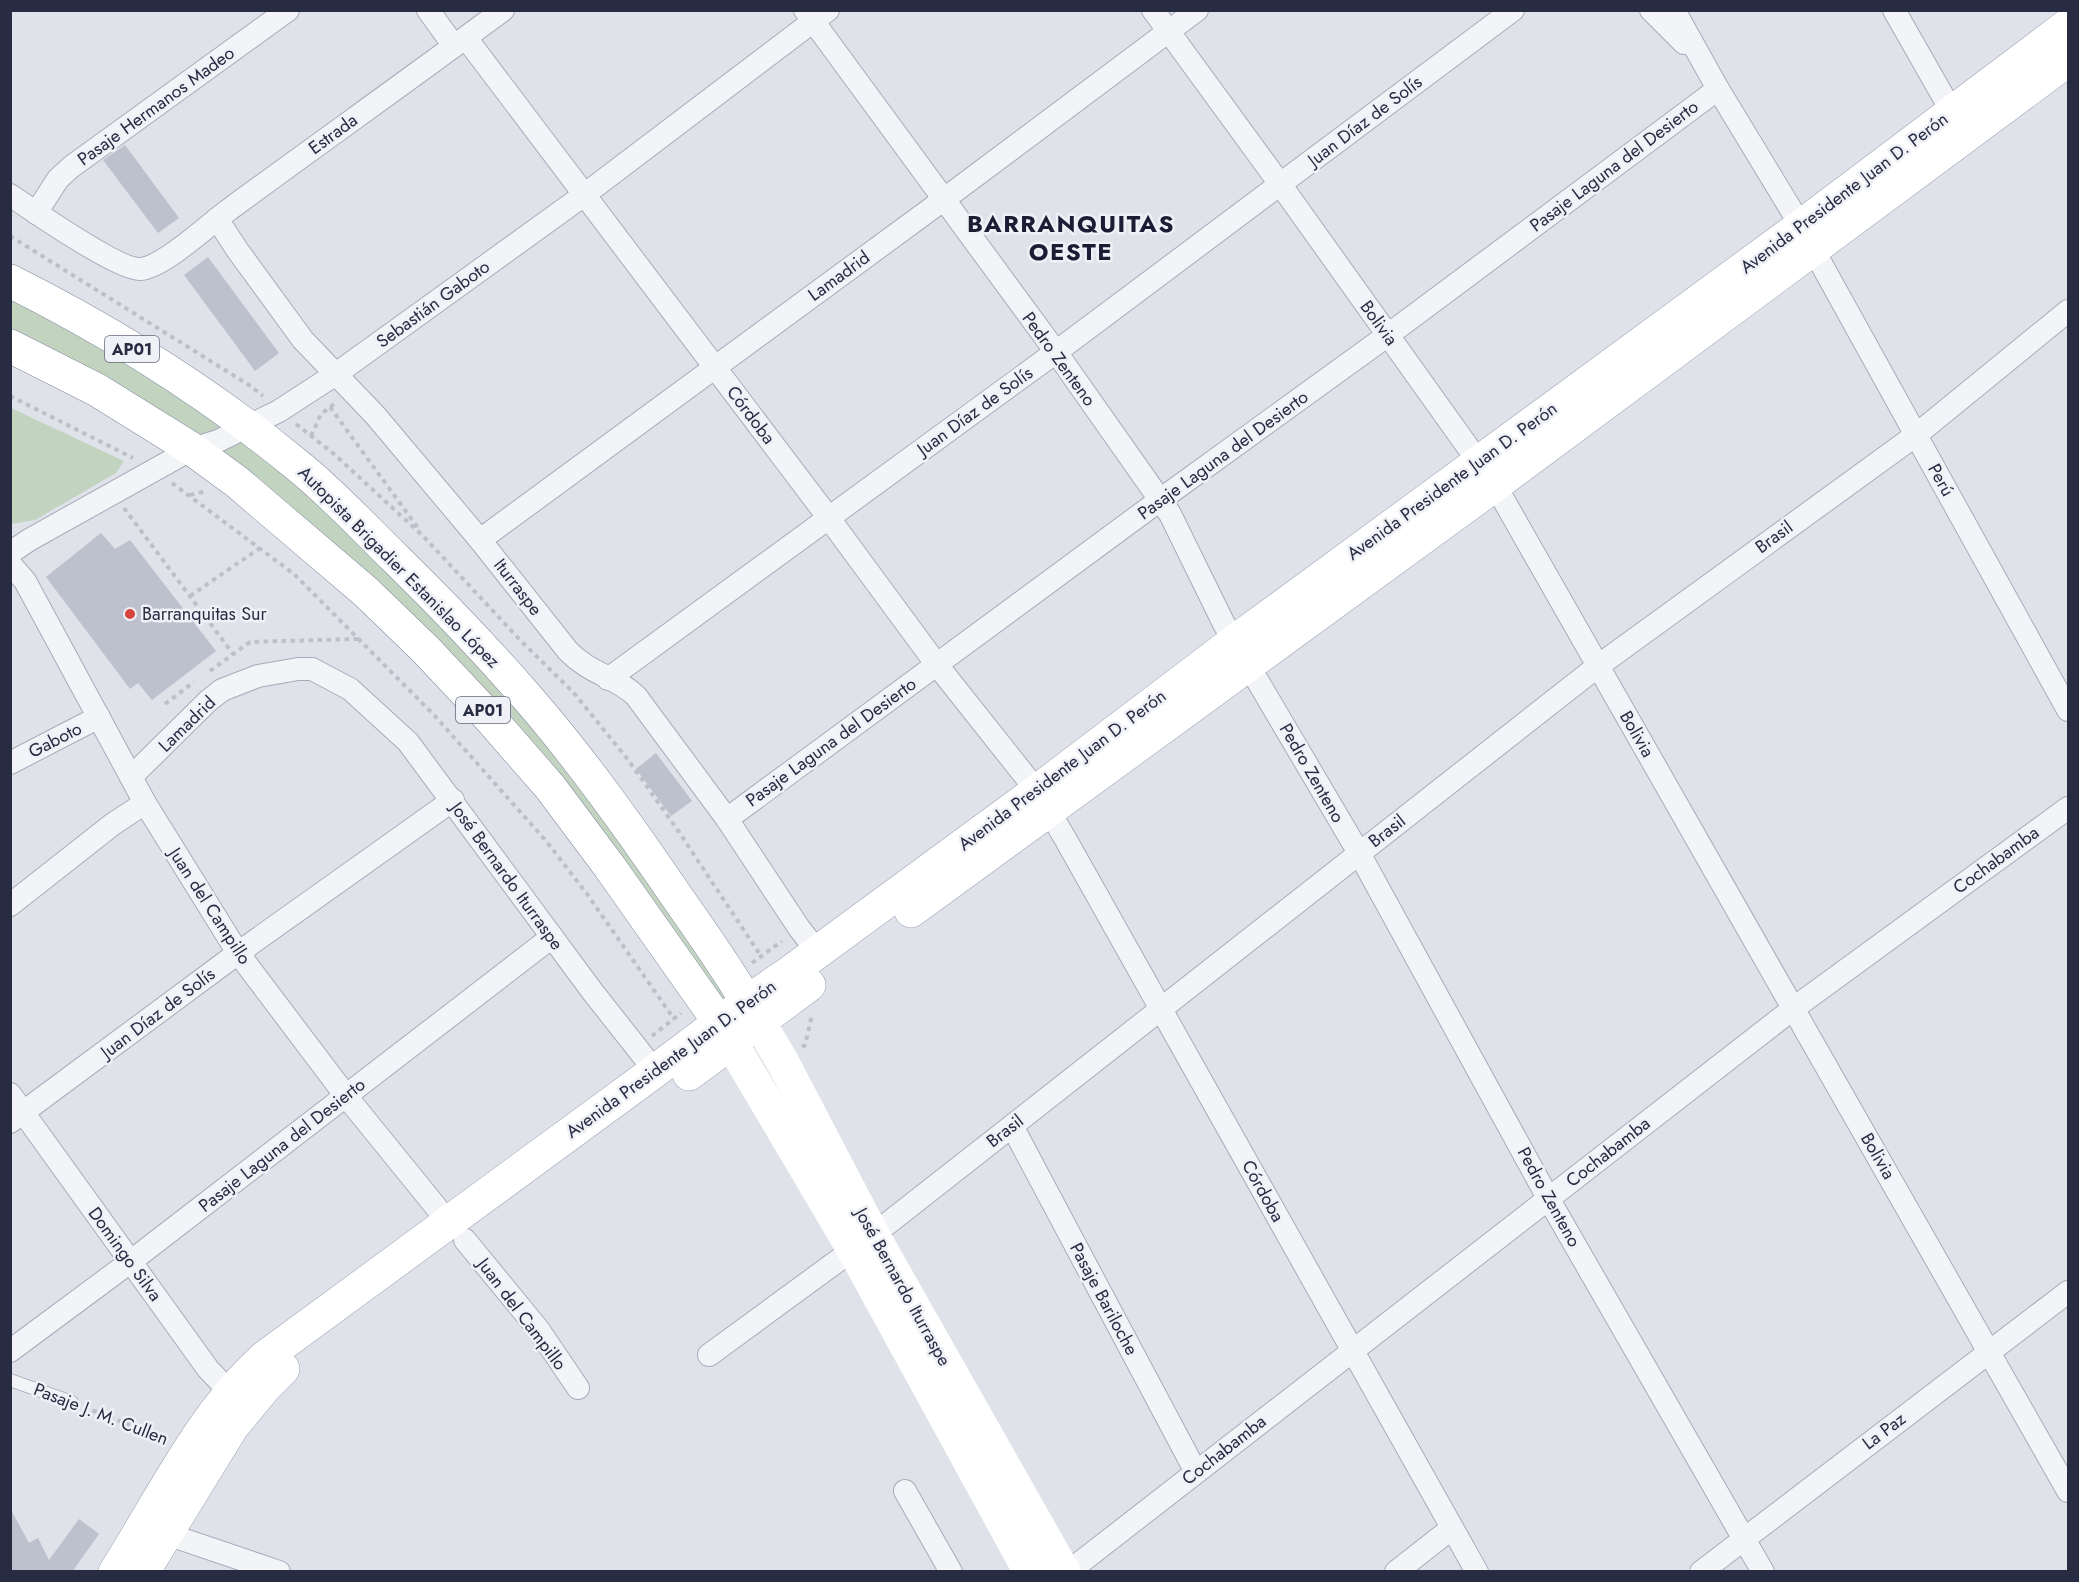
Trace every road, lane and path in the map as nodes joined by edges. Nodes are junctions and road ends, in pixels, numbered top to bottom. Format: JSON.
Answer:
{"nodes":[{"id":1,"x":288,"y":10,"type":"edge"},
{"id":2,"x":428,"y":10,"type":"edge"},
{"id":3,"x":503,"y":10,"type":"edge"},
{"id":4,"x":1153,"y":10,"type":"edge"},
{"id":5,"x":1197,"y":10,"type":"edge"},
{"id":6,"x":1513,"y":10,"type":"edge"},
{"id":7,"x":1651,"y":10,"type":"edge"},
{"id":8,"x":1674,"y":10,"type":"edge"},
{"id":9,"x":1894,"y":10,"type":"edge"},
{"id":10,"x":815,"y":14,"type":"edge"},
{"id":11,"x":2068,"y":25,"type":"edge"},
{"id":12,"x":1168,"y":31,"type":"junction"},
{"id":13,"x":460,"y":42,"type":"junction"},
{"id":14,"x":1701,"y":58,"type":"junction"},
{"id":15,"x":2068,"y":60,"type":"edge"},
{"id":16,"x":1718,"y":89,"type":"junction"},
{"id":17,"x":1952,"y":112,"type":"junction"},
{"id":18,"x":1280,"y":184,"type":"junction"},
{"id":19,"x":10,"y":195,"type":"edge"},
{"id":20,"x":584,"y":195,"type":"junction"},
{"id":21,"x":943,"y":200,"type":"junction"},
{"id":22,"x":36,"y":213,"type":"junction"},
{"id":23,"x":217,"y":219,"type":"junction"},
{"id":24,"x":1807,"y":238,"type":"junction"},
{"id":25,"x":10,"y":281,"type":"edge"},
{"id":26,"x":2068,"y":311,"type":"edge"},
{"id":27,"x":1388,"y":335,"type":"junction"},
{"id":28,"x":10,"y":346,"type":"edge"},
{"id":29,"x":1056,"y":352,"type":"junction"},
{"id":30,"x":714,"y":366,"type":"junction"},
{"id":31,"x":336,"y":374,"type":"junction"},
{"id":32,"x":352,"y":390,"type":"junction"},
{"id":33,"x":330,"y":407,"type":"junction"},
{"id":34,"x":247,"y":427,"type":"junction"},
{"id":35,"x":1916,"y":435,"type":"junction"},
{"id":36,"x":311,"y":436,"type":"dead end"},
{"id":37,"x":192,"y":449,"type":"junction"},
{"id":38,"x":1487,"y":473,"type":"junction"},
{"id":39,"x":1160,"y":500,"type":"junction"},
{"id":40,"x":122,"y":506,"type":"dead end"},
{"id":41,"x":828,"y":517,"type":"junction"},
{"id":42,"x":423,"y":537,"type":"dead end"},
{"id":43,"x":480,"y":540,"type":"junction"},
{"id":44,"x":260,"y":548,"type":"dead end"},
{"id":45,"x":10,"y":553,"type":"edge"},
{"id":46,"x":10,"y":564,"type":"edge"},
{"id":47,"x":190,"y":596,"type":"junction"},
{"id":48,"x":1242,"y":653,"type":"junction"},
{"id":49,"x":233,"y":654,"type":"dead end"},
{"id":50,"x":937,"y":665,"type":"junction"},
{"id":51,"x":1598,"y":666,"type":"junction"},
{"id":52,"x":608,"y":679,"type":"junction"},
{"id":53,"x":350,"y":688,"type":"joint"},
{"id":54,"x":2068,"y":710,"type":"edge"},
{"id":55,"x":99,"y":717,"type":"junction"},
{"id":56,"x":10,"y":763,"type":"edge"},
{"id":57,"x":131,"y":777,"type":"junction"},
{"id":58,"x":453,"y":800,"type":"junction"},
{"id":59,"x":1043,"y":801,"type":"junction"},
{"id":60,"x":145,"y":803,"type":"junction"},
{"id":61,"x":2068,"y":808,"type":"edge"},
{"id":62,"x":727,"y":819,"type":"junction"},
{"id":63,"x":1359,"y":853,"type":"junction"},
{"id":64,"x":10,"y":905,"type":"edge"},
{"id":65,"x":552,"y":937,"type":"junction"},
{"id":66,"x":808,"y":940,"type":"junction"},
{"id":67,"x":238,"y":953,"type":"junction"},
{"id":68,"x":801,"y":991,"type":"junction"},
{"id":69,"x":746,"y":1000,"type":"junction"},
{"id":70,"x":1160,"y":1008,"type":"junction"},
{"id":71,"x":1794,"y":1008,"type":"junction"},
{"id":72,"x":718,"y":1021,"type":"junction"},
{"id":73,"x":646,"y":1059,"type":"junction"},
{"id":74,"x":782,"y":1061,"type":"junction"},
{"id":75,"x":346,"y":1096,"type":"junction"},
{"id":76,"x":15,"y":1109,"type":"edge"},
{"id":77,"x":1012,"y":1125,"type":"junction"},
{"id":78,"x":1548,"y":1198,"type":"junction"},
{"id":79,"x":457,"y":1231,"type":"junction"},
{"id":80,"x":863,"y":1242,"type":"junction"},
{"id":81,"x":130,"y":1262,"type":"junction"},
{"id":82,"x":2068,"y":1292,"type":"edge"},
{"id":83,"x":10,"y":1351,"type":"edge"},
{"id":84,"x":1353,"y":1351,"type":"junction"},
{"id":85,"x":1989,"y":1351,"type":"junction"},
{"id":86,"x":710,"y":1356,"type":"dead end"},
{"id":87,"x":10,"y":1380,"type":"edge"},
{"id":88,"x":578,"y":1388,"type":"dead end"},
{"id":89,"x":240,"y":1398,"type":"junction"},
{"id":90,"x":72,"y":1402,"type":"joint"},
{"id":91,"x":191,"y":1449,"type":"junction"},
{"id":92,"x":1196,"y":1472,"type":"junction"},
{"id":93,"x":905,"y":1491,"type":"dead end"},
{"id":94,"x":2068,"y":1491,"type":"edge"},
{"id":95,"x":1452,"y":1528,"type":"junction"},
{"id":96,"x":156,"y":1530,"type":"junction"},
{"id":97,"x":1744,"y":1537,"type":"junction"},
{"id":98,"x":115,"y":1572,"type":"edge"},
{"id":99,"x":143,"y":1572,"type":"edge"},
{"id":100,"x":279,"y":1572,"type":"edge"},
{"id":101,"x":951,"y":1572,"type":"edge"},
{"id":102,"x":1030,"y":1572,"type":"edge"},
{"id":103,"x":1064,"y":1572,"type":"edge"},
{"id":104,"x":1068,"y":1572,"type":"edge"},
{"id":105,"x":1396,"y":1572,"type":"edge"},
{"id":106,"x":1477,"y":1572,"type":"edge"},
{"id":107,"x":1701,"y":1572,"type":"edge"},
{"id":108,"x":1763,"y":1572,"type":"edge"}],
"edges":[{"from":1,"to":22,"type":"street","name":"Pasaje Hermanos Madeo"},
{"from":2,"to":13,"type":"street","name":"Córdoba"},
{"from":3,"to":13,"type":"street","name":"Estrada"},
{"from":4,"to":12,"type":"street","name":"Bolivia"},
{"from":5,"to":12,"type":"street","name":"Lamadrid"},
{"from":6,"to":18,"type":"street","name":"Juan Díaz de Solís"},
{"from":7,"to":14,"type":"street","name":"Perú"},
{"from":8,"to":14,"type":"street","name":"Perú"},
{"from":9,"to":17,"type":"street"},
{"from":10,"to":20,"type":"street","name":"Sebastián Gaboto"},
{"from":10,"to":21,"type":"street","name":"Pedro Zenteno"},
{"from":11,"to":17,"type":"main road","name":"Avenida Presidente Juan D. Perón"},
{"from":12,"to":18,"type":"street","name":"Bolivia"},
{"from":12,"to":21,"type":"street","name":"Lamadrid"},
{"from":13,"to":20,"type":"street","name":"Córdoba"},
{"from":13,"to":23,"type":"street","name":"Estrada"},
{"from":14,"to":16,"type":"street","name":"Perú"},
{"from":15,"to":24,"type":"main road","name":"Avenida Presidente Juan D. Perón"},
{"from":16,"to":24,"type":"street","name":"Perú"},
{"from":16,"to":27,"type":"street","name":"Pasaje Laguna del Desierto"},
{"from":17,"to":24,"type":"main road","name":"Avenida Presidente Juan D. Perón"},
{"from":18,"to":27,"type":"street","name":"Bolivia"},
{"from":18,"to":29,"type":"street","name":"Juan Díaz de Solís"},
{"from":19,"to":22,"type":"street","name":"Estrada"},
{"from":20,"to":30,"type":"street","name":"Córdoba"},
{"from":20,"to":31,"type":"street","name":"Sebastián Gaboto"},
{"from":21,"to":29,"type":"street","name":"Pedro Zenteno"},
{"from":21,"to":30,"type":"street","name":"Lamadrid"},
{"from":22,"to":23,"type":"street","name":"Estrada"},
{"from":23,"to":31,"type":"street","name":"Iturraspe"},
{"from":24,"to":35,"type":"street","name":"Perú"},
{"from":24,"to":38,"type":"main road","name":"Avenida Presidente Juan D. Perón"},
{"from":25,"to":34,"type":"main road","name":"Autopista Brigadier Estanislao López","number":"AP01"},
{"from":26,"to":35,"type":"street","name":"Brasil"},
{"from":27,"to":38,"type":"street","name":"Bolivia"},
{"from":27,"to":39,"type":"street","name":"Pasaje Laguna del Desierto"},
{"from":28,"to":37,"type":"main road","number":"AP01"},
{"from":29,"to":39,"type":"street","name":"Pedro Zenteno"},
{"from":29,"to":41,"type":"street","name":"Juan Díaz de Solís"},
{"from":30,"to":41,"type":"street","name":"Córdoba"},
{"from":30,"to":43,"type":"street","name":"Lamadrid"},
{"from":31,"to":32,"type":"street","name":"Iturraspe"},
{"from":31,"to":34,"type":"street","name":"Sebastián Gaboto"},
{"from":32,"to":33,"type":"path"},
{"from":32,"to":43,"type":"street","name":"Iturraspe"},
{"from":33,"to":36,"type":"path"},
{"from":33,"to":42,"type":"path"},
{"from":34,"to":37,"type":"street","name":"Sebastián Gaboto"},
{"from":34,"to":69,"type":"main road","name":"Autopista Brigadier Estanislao López","number":"AP01"},
{"from":35,"to":51,"type":"street","name":"Brasil"},
{"from":35,"to":54,"type":"street","name":"Perú"},
{"from":37,"to":45,"type":"street","name":"Sebastián Gaboto"},
{"from":37,"to":72,"type":"main road","number":"AP01"},
{"from":38,"to":48,"type":"main road","name":"Avenida Presidente Juan D. Perón"},
{"from":38,"to":51,"type":"street","name":"Bolivia"},
{"from":39,"to":48,"type":"street","name":"Pedro Zenteno"},
{"from":39,"to":50,"type":"street","name":"Pasaje Laguna del Desierto"},
{"from":40,"to":47,"type":"path"},
{"from":41,"to":50,"type":"street","name":"Córdoba"},
{"from":41,"to":52,"type":"street","name":"Juan Díaz de Solís"},
{"from":43,"to":52,"type":"street","name":"Iturraspe"},
{"from":44,"to":47,"type":"path"},
{"from":46,"to":55,"type":"street","name":"Juan del Campillo"},
{"from":47,"to":49,"type":"path"},
{"from":48,"to":59,"type":"main road","name":"Avenida Presidente Juan D. Perón"},
{"from":48,"to":63,"type":"street","name":"Pedro Zenteno"},
{"from":50,"to":59,"type":"street","name":"Córdoba"},
{"from":50,"to":62,"type":"street","name":"Pasaje Laguna del Desierto"},
{"from":51,"to":63,"type":"street","name":"Brasil"},
{"from":51,"to":71,"type":"street","name":"Bolivia"},
{"from":52,"to":62,"type":"street","name":"Iturraspe"},
{"from":53,"to":57,"type":"street","name":"Lamadrid"},
{"from":53,"to":58,"type":"street","name":"José Bernardo Iturraspe"},
{"from":55,"to":56,"type":"street","name":"Gaboto"},
{"from":55,"to":57,"type":"street","name":"Juan del Campillo"},
{"from":57,"to":60,"type":"street","name":"Juan del Campillo"},
{"from":58,"to":65,"type":"street","name":"José Bernardo Iturraspe"},
{"from":58,"to":67,"type":"street","name":"Juan Díaz de Solís"},
{"from":59,"to":66,"type":"main road","name":"Avenida Presidente Juan D. Perón"},
{"from":59,"to":68,"type":"main road","name":"Avenida Presidente Juan D. Perón"},
{"from":59,"to":70,"type":"street","name":"Córdoba"},
{"from":60,"to":64,"type":"street"},
{"from":60,"to":67,"type":"street","name":"Juan del Campillo"},
{"from":61,"to":71,"type":"street","name":"Cochabamba"},
{"from":62,"to":66,"type":"street","name":"Iturraspe"},
{"from":63,"to":70,"type":"street","name":"Brasil"},
{"from":63,"to":78,"type":"street","name":"Pedro Zenteno"},
{"from":65,"to":73,"type":"street","name":"José Bernardo Iturraspe"},
{"from":65,"to":75,"type":"street","name":"Pasaje Laguna del Desierto"},
{"from":66,"to":69,"type":"main road","name":"Avenida Presidente Juan D. Perón"},
{"from":66,"to":69,"type":"path"},
{"from":67,"to":75,"type":"street","name":"Juan del Campillo"},
{"from":67,"to":76,"type":"street","name":"Juan Díaz de Solís"},
{"from":68,"to":69,"type":"main road","name":"Avenida Presidente Juan D. Perón"},
{"from":68,"to":74,"type":"path"},
{"from":69,"to":72,"type":"main road","name":"Avenida Presidente Juan D. Perón"},
{"from":69,"to":74,"type":"main road","name":"José Bernardo Iturraspe"},
{"from":70,"to":77,"type":"street","name":"Brasil"},
{"from":70,"to":84,"type":"street","name":"Córdoba"},
{"from":71,"to":78,"type":"street","name":"Cochabamba"},
{"from":71,"to":85,"type":"street","name":"Bolivia"},
{"from":72,"to":73,"type":"main road","name":"Avenida Presidente Juan D. Perón"},
{"from":72,"to":73,"type":"path"},
{"from":72,"to":79,"type":"main road","name":"Avenida Presidente Juan D. Perón"},
{"from":72,"to":80,"type":"main road","name":"José Bernardo Iturraspe"},
{"from":73,"to":79,"type":"main road","name":"Avenida Presidente Juan D. Perón"},
{"from":74,"to":80,"type":"main road","name":"José Bernardo Iturraspe"},
{"from":75,"to":79,"type":"street","name":"Juan del Campillo"},
{"from":75,"to":81,"type":"street","name":"Pasaje Laguna del Desierto"},
{"from":76,"to":81,"type":"street","name":"Domingo Silva"},
{"from":77,"to":80,"type":"street","name":"Brasil"},
{"from":77,"to":92,"type":"street","name":"Pasaje Bariloche"},
{"from":78,"to":84,"type":"street","name":"Cochabamba"},
{"from":78,"to":97,"type":"street","name":"Pedro Zenteno"},
{"from":79,"to":88,"type":"street","name":"Juan del Campillo"},
{"from":79,"to":89,"type":"main road","name":"Avenida Presidente Juan D. Perón"},
{"from":80,"to":86,"type":"street","name":"Brasil"},
{"from":80,"to":102,"type":"main road","name":"José Bernardo Iturraspe"},
{"from":80,"to":103,"type":"main road","name":"José Bernardo Iturraspe"},
{"from":81,"to":83,"type":"street","name":"Pasaje Laguna del Desierto"},
{"from":81,"to":89,"type":"street","name":"Domingo Silva"},
{"from":82,"to":85,"type":"street","name":"La Paz"},
{"from":84,"to":92,"type":"street","name":"Cochabamba"},
{"from":84,"to":95,"type":"street","name":"Córdoba"},
{"from":85,"to":94,"type":"street","name":"Bolivia"},
{"from":85,"to":97,"type":"street","name":"La Paz"},
{"from":87,"to":90,"type":"lane","name":"Pasaje J. M. Cullen"},
{"from":89,"to":91,"type":"main road","name":"Avenida Presidente Juan D. Perón"},
{"from":89,"to":96,"type":"main road","name":"Avenida Presidente Juan D. Perón"},
{"from":90,"to":91,"type":"path","name":"Pasaje J. M. Cullen"},
{"from":91,"to":96,"type":"main road","name":"Avenida Presidente Juan D. Perón"},
{"from":92,"to":104,"type":"street","name":"Cochabamba"},
{"from":93,"to":101,"type":"street"},
{"from":95,"to":105,"type":"street"},
{"from":95,"to":106,"type":"street","name":"Córdoba"},
{"from":96,"to":98,"type":"main road","name":"Avenida Presidente Juan D. Perón"},
{"from":96,"to":99,"type":"main road","name":"Avenida Presidente Juan D. Perón"},
{"from":96,"to":100,"type":"street"},
{"from":97,"to":107,"type":"street","name":"La Paz"},
{"from":97,"to":108,"type":"street","name":"Pedro Zenteno"}]}
